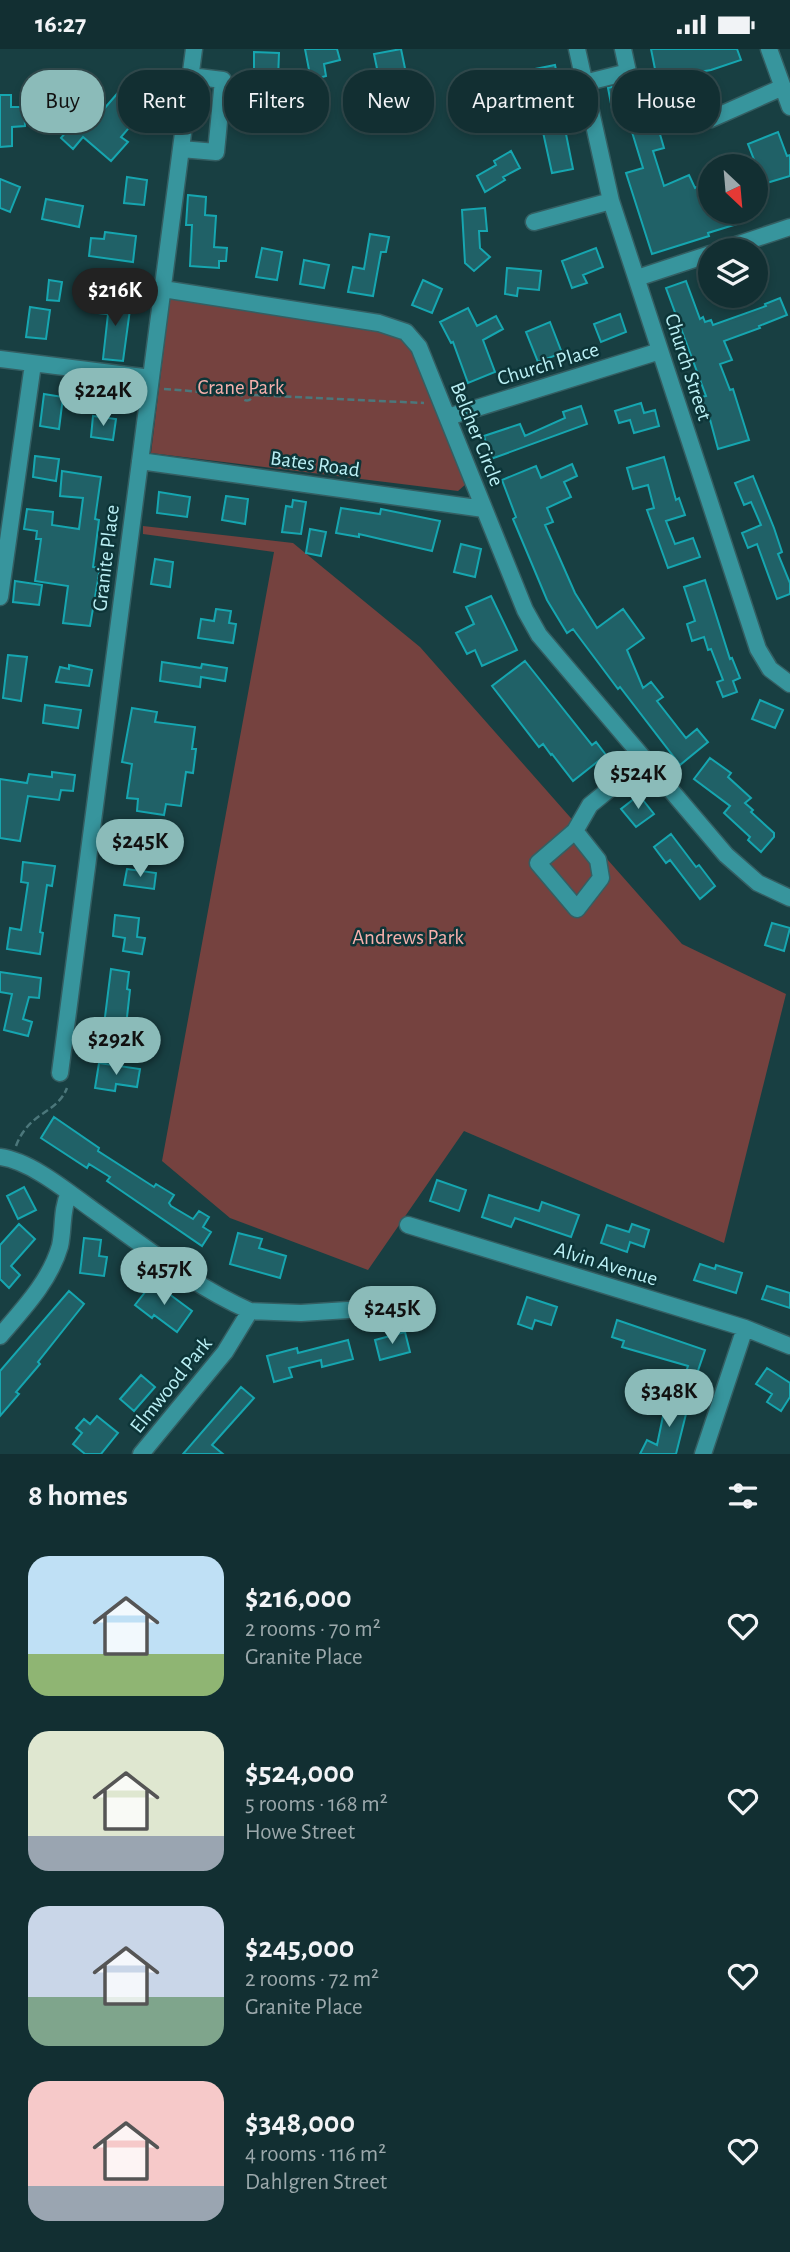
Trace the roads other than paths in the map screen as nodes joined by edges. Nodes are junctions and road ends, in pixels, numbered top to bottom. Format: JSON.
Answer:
{"nodes":[{"id":1,"x":194,"y":49,"type":"edge"},
{"id":2,"x":580,"y":49,"type":"edge"},
{"id":3,"x":622,"y":49,"type":"edge"},
{"id":4,"x":769,"y":49,"type":"edge"},
{"id":5,"x":191,"y":70,"type":"edge"},
{"id":6,"x":582,"y":70,"type":"edge"},
{"id":7,"x":210,"y":78,"type":"edge"},
{"id":8,"x":598,"y":80,"type":"edge"},
{"id":9,"x":783,"y":87,"type":"junction"},
{"id":10,"x":790,"y":107,"type":"edge"},
{"id":11,"x":720,"y":115,"type":"edge"},
{"id":12,"x":183,"y":133,"type":"edge"},
{"id":13,"x":595,"y":133,"type":"edge"},
{"id":14,"x":181,"y":149,"type":"junction"},
{"id":15,"x":611,"y":201,"type":"junction"},
{"id":16,"x":534,"y":222,"type":"dead end"},
{"id":17,"x":790,"y":227,"type":"edge"},
{"id":18,"x":757,"y":238,"type":"edge"},
{"id":19,"x":698,"y":258,"type":"edge"},
{"id":20,"x":637,"y":278,"type":"junction"},
{"id":21,"x":163,"y":289,"type":"junction"},
{"id":22,"x":660,"y":351,"type":"junction"},
{"id":23,"x":0,"y":359,"type":"edge"},
{"id":24,"x":33,"y":364,"type":"junction"},
{"id":25,"x":151,"y":378,"type":"junction"},
{"id":26,"x":445,"y":410,"type":"junction"},
{"id":27,"x":140,"y":461,"type":"junction"},
{"id":28,"x":484,"y":509,"type":"junction"},
{"id":29,"x":3,"y":558,"type":"edge"},
{"id":30,"x":0,"y":597,"type":"edge"},
{"id":31,"x":790,"y":684,"type":"edge"},
{"id":32,"x":643,"y":758,"type":"junction"},
{"id":33,"x":575,"y":831,"type":"junction"},
{"id":34,"x":790,"y":898,"type":"edge"},
{"id":35,"x":64,"y":1079,"type":"road end"},
{"id":36,"x":0,"y":1157,"type":"edge"},
{"id":37,"x":69,"y":1193,"type":"junction"},
{"id":38,"x":408,"y":1225,"type":"dead end"},
{"id":39,"x":395,"y":1307,"type":"dead end"},
{"id":40,"x":250,"y":1311,"type":"junction"},
{"id":41,"x":745,"y":1328,"type":"junction"},
{"id":42,"x":0,"y":1336,"type":"edge"},
{"id":43,"x":790,"y":1346,"type":"edge"},
{"id":44,"x":141,"y":1454,"type":"edge"},
{"id":45,"x":704,"y":1454,"type":"edge"}],
"edges":[{"from":1,"to":5,"type":"street","name":"Granite Place"},
{"from":2,"to":6,"type":"street","name":"Church Street"},
{"from":3,"to":8,"type":"street"},
{"from":4,"to":9,"type":"street"},
{"from":7,"to":14,"type":"street"},
{"from":9,"to":10,"type":"street"},
{"from":9,"to":11,"type":"street"},
{"from":12,"to":14,"type":"street","name":"Granite Place"},
{"from":13,"to":15,"type":"street","name":"Church Street"},
{"from":14,"to":21,"type":"street","name":"Granite Place"},
{"from":15,"to":16,"type":"street"},
{"from":15,"to":20,"type":"street","name":"Church Street"},
{"from":17,"to":18,"type":"street"},
{"from":19,"to":20,"type":"street"},
{"from":20,"to":22,"type":"street","name":"Church Street"},
{"from":21,"to":25,"type":"street","name":"Granite Place"},
{"from":21,"to":26,"type":"street","name":"Belcher Circle"},
{"from":22,"to":26,"type":"street","name":"Church Place"},
{"from":22,"to":31,"type":"street","name":"Church Street"},
{"from":23,"to":24,"type":"street"},
{"from":24,"to":25,"type":"street"},
{"from":24,"to":29,"type":"street"},
{"from":25,"to":27,"type":"street","name":"Granite Place"},
{"from":26,"to":28,"type":"street","name":"Belcher Circle"},
{"from":27,"to":28,"type":"street","name":"Bates Road"},
{"from":27,"to":35,"type":"street","name":"Granite Place"},
{"from":28,"to":32,"type":"street","name":"Belcher Circle"},
{"from":29,"to":30,"type":"street"},
{"from":32,"to":33,"type":"street"},
{"from":32,"to":34,"type":"street","name":"Belcher Circle"},
{"from":33,"to":33,"type":"street"},
{"from":36,"to":37,"type":"street"},
{"from":37,"to":40,"type":"street"},
{"from":37,"to":42,"type":"street"},
{"from":38,"to":41,"type":"street","name":"Alvin Avenue"},
{"from":39,"to":40,"type":"street"},
{"from":40,"to":44,"type":"street","name":"Elmwood Park"},
{"from":41,"to":43,"type":"street","name":"Alvin Avenue"},
{"from":41,"to":45,"type":"street"}]}
